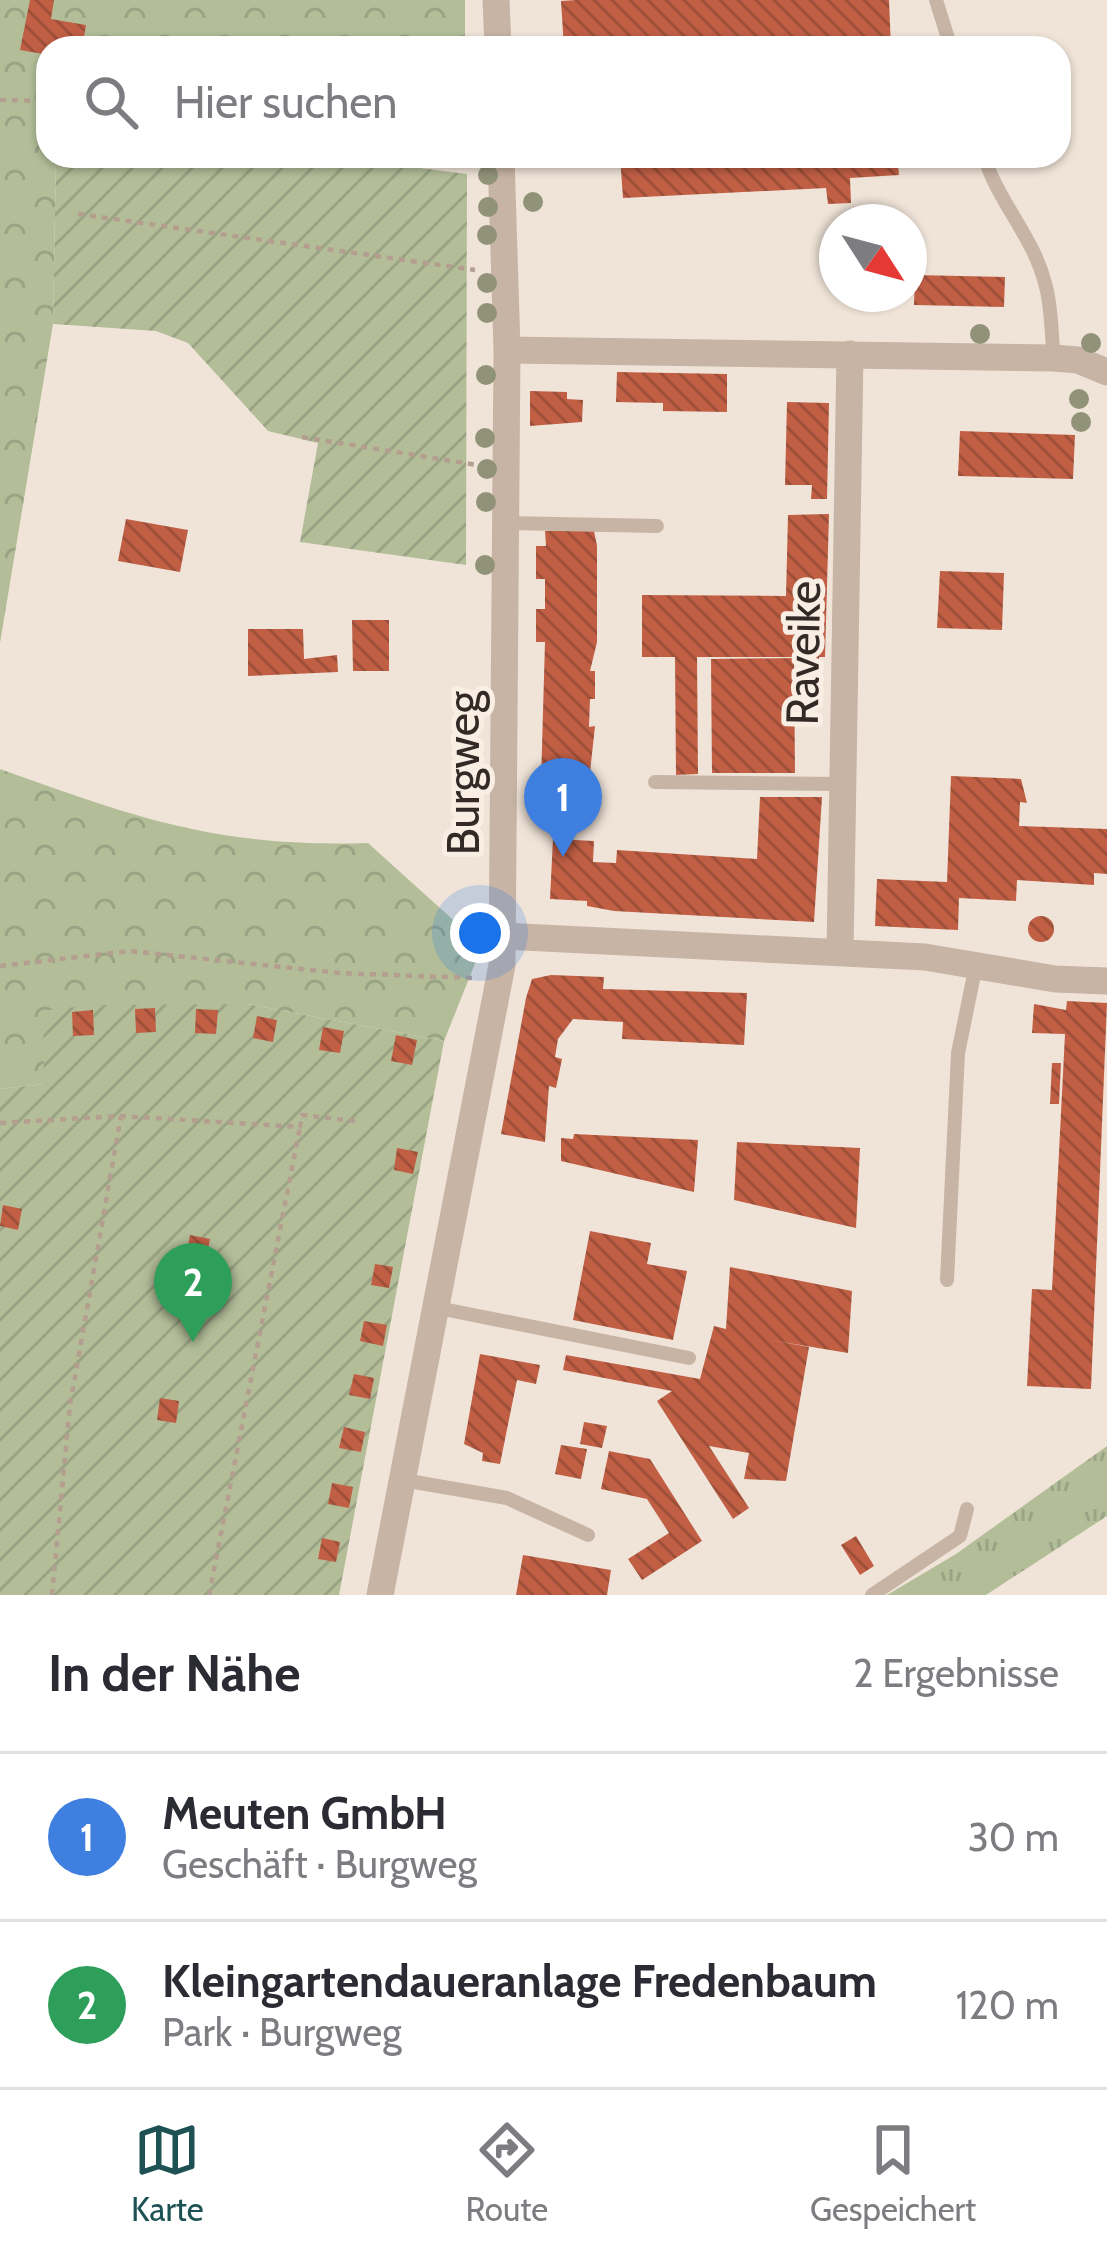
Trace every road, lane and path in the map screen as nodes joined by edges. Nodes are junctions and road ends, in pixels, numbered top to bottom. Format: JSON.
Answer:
{"nodes":[{"id":1,"x":496,"y":0,"type":"edge"},
{"id":2,"x":936,"y":0,"type":"edge"},
{"id":3,"x":498,"y":36,"type":"edge"},
{"id":4,"x":947,"y":36,"type":"edge"},
{"id":5,"x":0,"y":100,"type":"edge"},
{"id":6,"x":36,"y":101,"type":"edge"},
{"id":7,"x":501,"y":168,"type":"edge"},
{"id":8,"x":989,"y":168,"type":"edge"},
{"id":9,"x":78,"y":214,"type":"dead end"},
{"id":10,"x":505,"y":274,"type":"junction"},
{"id":11,"x":507,"y":350,"type":"junction"},
{"id":12,"x":850,"y":354,"type":"junction"},
{"id":13,"x":1054,"y":358,"type":"junction"},
{"id":14,"x":1107,"y":372,"type":"edge"},
{"id":15,"x":302,"y":436,"type":"dead end"},
{"id":16,"x":507,"y":469,"type":"junction"},
{"id":17,"x":506,"y":523,"type":"junction"},
{"id":18,"x":657,"y":526,"type":"dead end"},
{"id":19,"x":656,"y":782,"type":"dead end"},
{"id":20,"x":843,"y":784,"type":"junction"},
{"id":21,"x":504,"y":936,"type":"junction"},
{"id":22,"x":840,"y":952,"type":"junction"},
{"id":23,"x":976,"y":965,"type":"junction"},
{"id":24,"x":0,"y":967,"type":"edge"},
{"id":25,"x":501,"y":974,"type":"junction"},
{"id":26,"x":1107,"y":982,"type":"edge"},
{"id":27,"x":122,"y":1116,"type":"junction"},
{"id":28,"x":355,"y":1121,"type":"dead end"},
{"id":29,"x":0,"y":1123,"type":"edge"},
{"id":30,"x":300,"y":1127,"type":"junction"},
{"id":31,"x":947,"y":1280,"type":"dead end"},
{"id":32,"x":438,"y":1308,"type":"junction"},
{"id":33,"x":689,"y":1358,"type":"dead end"},
{"id":34,"x":403,"y":1480,"type":"junction"},
{"id":35,"x":967,"y":1509,"type":"dead end"},
{"id":36,"x":588,"y":1535,"type":"dead end"},
{"id":37,"x":52,"y":1595,"type":"edge"},
{"id":38,"x":208,"y":1595,"type":"edge"},
{"id":39,"x":380,"y":1595,"type":"edge"},
{"id":40,"x":872,"y":1595,"type":"edge"}],
"edges":[{"from":1,"to":3,"type":"street"},
{"from":2,"to":4,"type":"lane"},
{"from":5,"to":6,"type":"path"},
{"from":7,"to":10,"type":"street","name":"Burgweg"},
{"from":8,"to":13,"type":"lane"},
{"from":9,"to":10,"type":"path"},
{"from":10,"to":11,"type":"street","name":"Burgweg"},
{"from":11,"to":12,"type":"street"},
{"from":11,"to":16,"type":"street","name":"Burgweg"},
{"from":12,"to":13,"type":"street"},
{"from":12,"to":20,"type":"street","name":"Raveike"},
{"from":13,"to":14,"type":"street"},
{"from":15,"to":16,"type":"path"},
{"from":16,"to":17,"type":"street","name":"Burgweg"},
{"from":17,"to":18,"type":"lane"},
{"from":17,"to":21,"type":"street","name":"Burgweg"},
{"from":19,"to":20,"type":"lane"},
{"from":20,"to":22,"type":"street","name":"Raveike"},
{"from":21,"to":22,"type":"street"},
{"from":21,"to":25,"type":"street","name":"Burgweg"},
{"from":22,"to":23,"type":"street"},
{"from":23,"to":26,"type":"street"},
{"from":23,"to":31,"type":"lane"},
{"from":24,"to":25,"type":"path"},
{"from":25,"to":32,"type":"street","name":"Burgweg"},
{"from":27,"to":29,"type":"path"},
{"from":27,"to":30,"type":"path"},
{"from":27,"to":37,"type":"path"},
{"from":28,"to":30,"type":"path"},
{"from":30,"to":38,"type":"path"},
{"from":32,"to":33,"type":"lane"},
{"from":32,"to":34,"type":"street","name":"Burgweg"},
{"from":34,"to":36,"type":"lane"},
{"from":34,"to":39,"type":"street","name":"Burgweg"},
{"from":35,"to":40,"type":"lane"}]}
